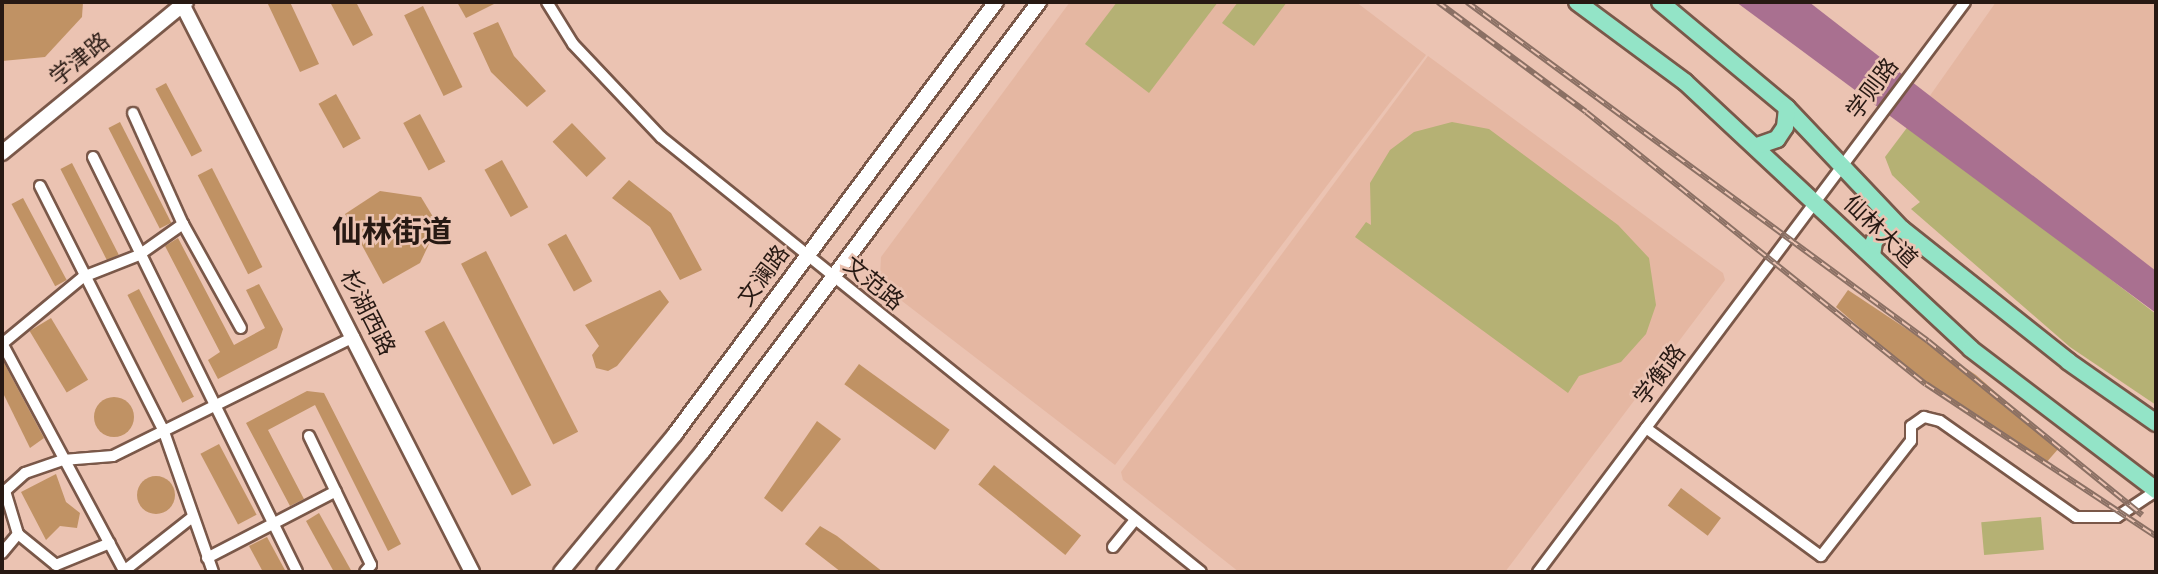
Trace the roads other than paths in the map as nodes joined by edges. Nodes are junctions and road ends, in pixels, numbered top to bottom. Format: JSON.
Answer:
{"nodes":[{"id":1,"x":547,"y":2,"type":"edge"},
{"id":2,"x":996,"y":2,"type":"edge"},
{"id":3,"x":1039,"y":2,"type":"edge"},
{"id":4,"x":1577,"y":2,"type":"edge"},
{"id":5,"x":1660,"y":2,"type":"edge"},
{"id":6,"x":1965,"y":2,"type":"edge"},
{"id":7,"x":184,"y":3,"type":"edge"},
{"id":8,"x":1787,"y":108,"type":"junction"},
{"id":9,"x":134,"y":113,"type":"dead end"},
{"id":10,"x":1757,"y":146,"type":"junction"},
{"id":11,"x":2,"y":153,"type":"edge"},
{"id":12,"x":93,"y":158,"type":"dead end"},
{"id":13,"x":1842,"y":166,"type":"junction"},
{"id":14,"x":40,"y":186,"type":"dead end"},
{"id":15,"x":1817,"y":203,"type":"junction"},
{"id":16,"x":183,"y":224,"type":"junction"},
{"id":17,"x":1902,"y":229,"type":"junction"},
{"id":18,"x":139,"y":255,"type":"junction"},
{"id":19,"x":1872,"y":256,"type":"junction"},
{"id":20,"x":807,"y":257,"type":"junction"},
{"id":21,"x":83,"y":277,"type":"junction"},
{"id":22,"x":831,"y":278,"type":"junction"},
{"id":23,"x":241,"y":328,"type":"dead end"},
{"id":24,"x":354,"y":337,"type":"junction"},
{"id":25,"x":2,"y":343,"type":"edge"},
{"id":26,"x":214,"y":409,"type":"junction"},
{"id":27,"x":2156,"y":423,"type":"edge"},
{"id":28,"x":1646,"y":428,"type":"junction"},
{"id":29,"x":164,"y":432,"type":"junction"},
{"id":30,"x":309,"y":436,"type":"dead end"},
{"id":31,"x":63,"y":460,"type":"junction"},
{"id":32,"x":4,"y":488,"type":"edge"},
{"id":33,"x":2156,"y":490,"type":"edge"},
{"id":34,"x":336,"y":491,"type":"junction"},
{"id":35,"x":191,"y":519,"type":"junction"},
{"id":36,"x":1135,"y":520,"type":"junction"},
{"id":37,"x":271,"y":521,"type":"junction"},
{"id":38,"x":18,"y":534,"type":"junction"},
{"id":39,"x":110,"y":543,"type":"junction"},
{"id":40,"x":1113,"y":547,"type":"dead end"},
{"id":41,"x":2,"y":553,"type":"edge"},
{"id":42,"x":206,"y":558,"type":"junction"},
{"id":43,"x":124,"y":571,"type":"edge"},
{"id":44,"x":213,"y":572,"type":"edge"},
{"id":45,"x":297,"y":572,"type":"edge"},
{"id":46,"x":365,"y":572,"type":"edge"},
{"id":47,"x":472,"y":572,"type":"edge"},
{"id":48,"x":561,"y":572,"type":"edge"},
{"id":49,"x":604,"y":572,"type":"edge"},
{"id":50,"x":1201,"y":572,"type":"edge"},
{"id":51,"x":1538,"y":572,"type":"edge"}],
"edges":[{"from":1,"to":20,"type":"street","name":"文范路"},
{"from":2,"to":20,"type":"main road","name":"文澜路"},
{"from":3,"to":22,"type":"main road"},
{"from":4,"to":10,"type":"main road","name":"仙林大道"},
{"from":5,"to":8,"type":"main road","name":"仙林大道"},
{"from":6,"to":13,"type":"street","name":"学则路"},
{"from":7,"to":11,"type":"main road","name":"学津路"},
{"from":7,"to":24,"type":"main road","name":"杉湖西路"},
{"from":8,"to":10,"type":"main road"},
{"from":8,"to":13,"type":"main road","name":"仙林大道"},
{"from":9,"to":16,"type":"street"},
{"from":10,"to":15,"type":"main road","name":"仙林大道"},
{"from":12,"to":18,"type":"street"},
{"from":13,"to":15,"type":"street","name":"学则路"},
{"from":13,"to":17,"type":"main road","name":"仙林大道"},
{"from":14,"to":21,"type":"street"},
{"from":15,"to":19,"type":"main road","name":"仙林大道"},
{"from":15,"to":28,"type":"street","name":"学衡路"},
{"from":16,"to":18,"type":"street"},
{"from":16,"to":23,"type":"street"},
{"from":17,"to":19,"type":"main road"},
{"from":17,"to":27,"type":"main road","name":"仙林大道"},
{"from":18,"to":21,"type":"street"},
{"from":18,"to":26,"type":"street"},
{"from":19,"to":33,"type":"main road","name":"仙林大道"},
{"from":20,"to":22,"type":"street","name":"文范路"},
{"from":20,"to":48,"type":"main road","name":"文澜路"},
{"from":21,"to":25,"type":"street"},
{"from":21,"to":29,"type":"street"},
{"from":22,"to":36,"type":"street","name":"文范路"},
{"from":22,"to":49,"type":"main road"},
{"from":24,"to":26,"type":"street"},
{"from":24,"to":47,"type":"main road","name":"杉湖西路"},
{"from":25,"to":31,"type":"street"},
{"from":26,"to":29,"type":"street"},
{"from":26,"to":37,"type":"street"},
{"from":28,"to":33,"type":"street"},
{"from":28,"to":51,"type":"street","name":"学衡路"},
{"from":29,"to":31,"type":"street"},
{"from":29,"to":35,"type":"street"},
{"from":30,"to":34,"type":"street"},
{"from":31,"to":32,"type":"street"},
{"from":31,"to":39,"type":"street"},
{"from":32,"to":38,"type":"street"},
{"from":34,"to":37,"type":"street"},
{"from":34,"to":46,"type":"street"},
{"from":35,"to":42,"type":"street"},
{"from":35,"to":43,"type":"street"},
{"from":36,"to":40,"type":"street"},
{"from":36,"to":50,"type":"street","name":"文范路"},
{"from":37,"to":42,"type":"street"},
{"from":37,"to":45,"type":"street"},
{"from":38,"to":39,"type":"street"},
{"from":38,"to":41,"type":"street"},
{"from":39,"to":43,"type":"street"},
{"from":42,"to":44,"type":"street"}]}
